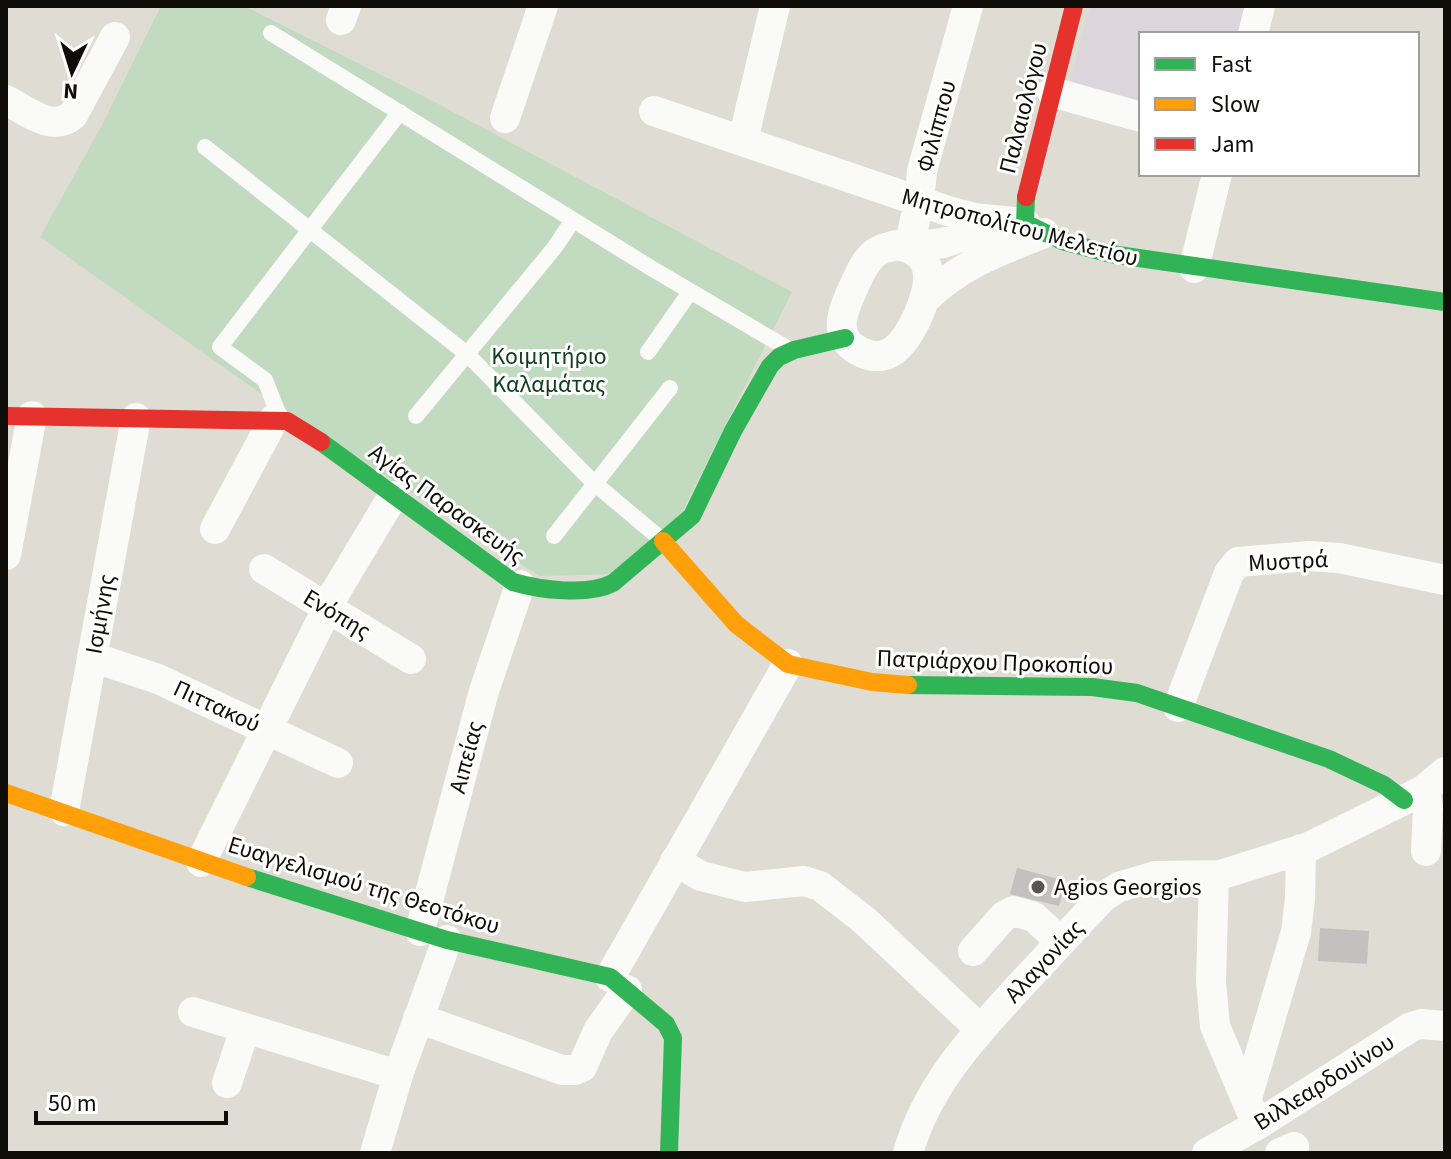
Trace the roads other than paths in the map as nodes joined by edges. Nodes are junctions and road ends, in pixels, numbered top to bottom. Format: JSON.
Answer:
{"nodes":[{"id":1,"x":543,"y":6,"type":"edge"},
{"id":2,"x":775,"y":6,"type":"edge"},
{"id":3,"x":968,"y":6,"type":"edge"},
{"id":4,"x":1074,"y":6,"type":"edge"},
{"id":5,"x":1260,"y":6,"type":"edge"},
{"id":6,"x":1254,"y":32,"type":"edge"},
{"id":7,"x":271,"y":33,"type":"dead end"},
{"id":8,"x":115,"y":37,"type":"dead end"},
{"id":9,"x":1052,"y":92,"type":"junction"},
{"id":10,"x":6,"y":100,"type":"edge"},
{"id":11,"x":654,"y":111,"type":"dead end"},
{"id":12,"x":400,"y":112,"type":"junction"},
{"id":13,"x":1139,"y":116,"type":"edge"},
{"id":14,"x":505,"y":118,"type":"dead end"},
{"id":15,"x":743,"y":140,"type":"junction"},
{"id":16,"x":205,"y":147,"type":"dead end"},
{"id":17,"x":1217,"y":176,"type":"edge"},
{"id":18,"x":919,"y":202,"type":"junction"},
{"id":19,"x":573,"y":220,"type":"junction"},
{"id":20,"x":1026,"y":225,"type":"junction"},
{"id":21,"x":309,"y":229,"type":"junction"},
{"id":22,"x":909,"y":247,"type":"junction"},
{"id":23,"x":1194,"y":268,"type":"junction"},
{"id":24,"x":690,"y":292,"type":"junction"},
{"id":25,"x":926,"y":298,"type":"junction"},
{"id":26,"x":1445,"y":302,"type":"edge"},
{"id":27,"x":845,"y":338,"type":"junction"},
{"id":28,"x":793,"y":351,"type":"junction"},
{"id":29,"x":648,"y":352,"type":"dead end"},
{"id":30,"x":467,"y":354,"type":"junction"},
{"id":31,"x":670,"y":388,"type":"dead end"},
{"id":32,"x":19,"y":416,"type":"edge"},
{"id":33,"x":416,"y":416,"type":"dead end"},
{"id":34,"x":136,"y":418,"type":"junction"},
{"id":35,"x":277,"y":419,"type":"junction"},
{"id":36,"x":594,"y":483,"type":"junction"},
{"id":37,"x":393,"y":496,"type":"junction"},
{"id":38,"x":215,"y":529,"type":"dead end"},
{"id":39,"x":554,"y":536,"type":"dead end"},
{"id":40,"x":663,"y":541,"type":"junction"},
{"id":41,"x":6,"y":555,"type":"edge"},
{"id":42,"x":264,"y":569,"type":"dead end"},
{"id":43,"x":1445,"y":580,"type":"edge"},
{"id":44,"x":520,"y":585,"type":"junction"},
{"id":45,"x":327,"y":609,"type":"junction"},
{"id":46,"x":92,"y":657,"type":"junction"},
{"id":47,"x":411,"y":659,"type":"dead end"},
{"id":48,"x":788,"y":664,"type":"junction"},
{"id":49,"x":1178,"y":707,"type":"junction"},
{"id":50,"x":265,"y":728,"type":"junction"},
{"id":51,"x":338,"y":763,"type":"dead end"},
{"id":52,"x":1425,"y":787,"type":"edge"},
{"id":53,"x":6,"y":793,"type":"edge"},
{"id":54,"x":64,"y":811,"type":"junction"},
{"id":55,"x":1301,"y":849,"type":"junction"},
{"id":56,"x":1426,"y":851,"type":"dead end"},
{"id":57,"x":675,"y":861,"type":"junction"},
{"id":58,"x":201,"y":862,"type":"junction"},
{"id":59,"x":1214,"y":876,"type":"junction"},
{"id":60,"x":434,"y":936,"type":"junction"},
{"id":61,"x":1061,"y":942,"type":"junction"},
{"id":62,"x":973,"y":951,"type":"dead end"},
{"id":63,"x":618,"y":984,"type":"junction"},
{"id":64,"x":193,"y":1012,"type":"dead end"},
{"id":65,"x":418,"y":1018,"type":"junction"},
{"id":66,"x":1445,"y":1026,"type":"edge"},
{"id":67,"x":245,"y":1029,"type":"junction"},
{"id":68,"x":980,"y":1029,"type":"junction"},
{"id":69,"x":398,"y":1075,"type":"junction"},
{"id":70,"x":227,"y":1083,"type":"dead end"},
{"id":71,"x":1248,"y":1128,"type":"edge"},
{"id":72,"x":375,"y":1153,"type":"edge"},
{"id":73,"x":669,"y":1153,"type":"edge"},
{"id":74,"x":908,"y":1153,"type":"edge"},
{"id":75,"x":1207,"y":1153,"type":"edge"},
{"id":76,"x":1280,"y":1153,"type":"edge"},
{"id":77,"x":1289,"y":1153,"type":"edge"}],
"edges":[{"from":1,"to":14,"type":"street"},
{"from":2,"to":15,"type":"street"},
{"from":3,"to":18,"type":"street","name":"Φιλίππου"},
{"from":4,"to":9,"type":"street","name":"Παλαιολόγου"},
{"from":5,"to":6,"type":"street"},
{"from":7,"to":12,"type":"lane"},
{"from":8,"to":10,"type":"street"},
{"from":9,"to":13,"type":"street"},
{"from":9,"to":20,"type":"street","name":"Παλαιολόγου"},
{"from":11,"to":15,"type":"street","name":"Μητροπολίτου Μελετίου"},
{"from":12,"to":19,"type":"lane"},
{"from":12,"to":21,"type":"lane"},
{"from":15,"to":18,"type":"street","name":"Μητροπολίτου Μελετίου"},
{"from":16,"to":21,"type":"lane"},
{"from":17,"to":23,"type":"street"},
{"from":18,"to":20,"type":"street","name":"Μητροπολίτου Μελετίου"},
{"from":18,"to":22,"type":"street","name":"Φιλίππου"},
{"from":19,"to":24,"type":"lane"},
{"from":19,"to":30,"type":"lane"},
{"from":20,"to":22,"type":"street"},
{"from":20,"to":23,"type":"street","name":"Μητροπολίτου Μελετίου"},
{"from":20,"to":25,"type":"street"},
{"from":21,"to":30,"type":"lane"},
{"from":21,"to":35,"type":"lane"},
{"from":22,"to":25,"type":"street"},
{"from":22,"to":27,"type":"street"},
{"from":23,"to":26,"type":"street","name":"Μητροπολίτου Μελετίου"},
{"from":24,"to":28,"type":"lane"},
{"from":24,"to":29,"type":"lane"},
{"from":25,"to":27,"type":"street"},
{"from":27,"to":28,"type":"street","name":"Αγίας Παρασκευής"},
{"from":28,"to":40,"type":"street","name":"Αγίας Παρασκευής"},
{"from":30,"to":33,"type":"lane"},
{"from":30,"to":36,"type":"lane"},
{"from":31,"to":36,"type":"lane"},
{"from":32,"to":34,"type":"street","name":"Αγίας Παρασκευής"},
{"from":32,"to":41,"type":"street"},
{"from":34,"to":35,"type":"street","name":"Αγίας Παρασκευής"},
{"from":34,"to":46,"type":"street","name":"Ισμήνης"},
{"from":35,"to":37,"type":"street","name":"Αγίας Παρασκευής"},
{"from":35,"to":38,"type":"street"},
{"from":36,"to":39,"type":"lane"},
{"from":36,"to":40,"type":"lane"},
{"from":37,"to":44,"type":"street","name":"Αγίας Παρασκευής"},
{"from":37,"to":45,"type":"street"},
{"from":40,"to":44,"type":"street","name":"Αγίας Παρασκευής"},
{"from":40,"to":48,"type":"street","name":"Πατριάρχου Προκοπίου"},
{"from":42,"to":45,"type":"street","name":"Ενόπης"},
{"from":43,"to":49,"type":"street","name":"Μυστρά"},
{"from":44,"to":60,"type":"street","name":"Αιπείας"},
{"from":45,"to":47,"type":"street","name":"Ενόπης"},
{"from":45,"to":50,"type":"street"},
{"from":46,"to":50,"type":"street","name":"Πιττακού"},
{"from":46,"to":54,"type":"street","name":"Ισμήνης"},
{"from":48,"to":49,"type":"street","name":"Πατριάρχου Προκοπίου"},
{"from":48,"to":57,"type":"street"},
{"from":49,"to":52,"type":"street","name":"Πατριάρχου Προκοπίου"},
{"from":50,"to":51,"type":"street","name":"Πιττακού"},
{"from":50,"to":58,"type":"street"},
{"from":52,"to":55,"type":"street","name":"Αλαγονίας"},
{"from":52,"to":56,"type":"street"},
{"from":53,"to":54,"type":"street","name":"Ευαγγελισμού της Θεοτόκου"},
{"from":54,"to":58,"type":"street","name":"Ευαγγελισμού της Θεοτόκου"},
{"from":55,"to":59,"type":"street","name":"Αλαγονίας"},
{"from":55,"to":71,"type":"street"},
{"from":57,"to":63,"type":"street"},
{"from":57,"to":68,"type":"street"},
{"from":58,"to":60,"type":"street","name":"Ευαγγελισμού της Θεοτόκου"},
{"from":59,"to":61,"type":"street","name":"Αλαγονίας"},
{"from":59,"to":71,"type":"street"},
{"from":60,"to":63,"type":"street","name":"Ευαγγελισμού της Θεοτόκου"},
{"from":60,"to":65,"type":"street","name":"Αιπείας"},
{"from":61,"to":62,"type":"street"},
{"from":61,"to":68,"type":"street","name":"Αλαγονίας"},
{"from":63,"to":65,"type":"street"},
{"from":63,"to":73,"type":"street","name":"Ευαγγελισμού της Θεοτόκου"},
{"from":64,"to":67,"type":"street"},
{"from":65,"to":69,"type":"street","name":"Αιπείας"},
{"from":66,"to":71,"type":"street","name":"Βιλλεαρδουίνου"},
{"from":67,"to":69,"type":"street"},
{"from":67,"to":70,"type":"street"},
{"from":68,"to":74,"type":"street","name":"Αλαγονίας"},
{"from":69,"to":72,"type":"street","name":"Αιπείας"},
{"from":71,"to":75,"type":"street","name":"Βιλλεαρδουίνου"},
{"from":76,"to":77,"type":"street"}]}
